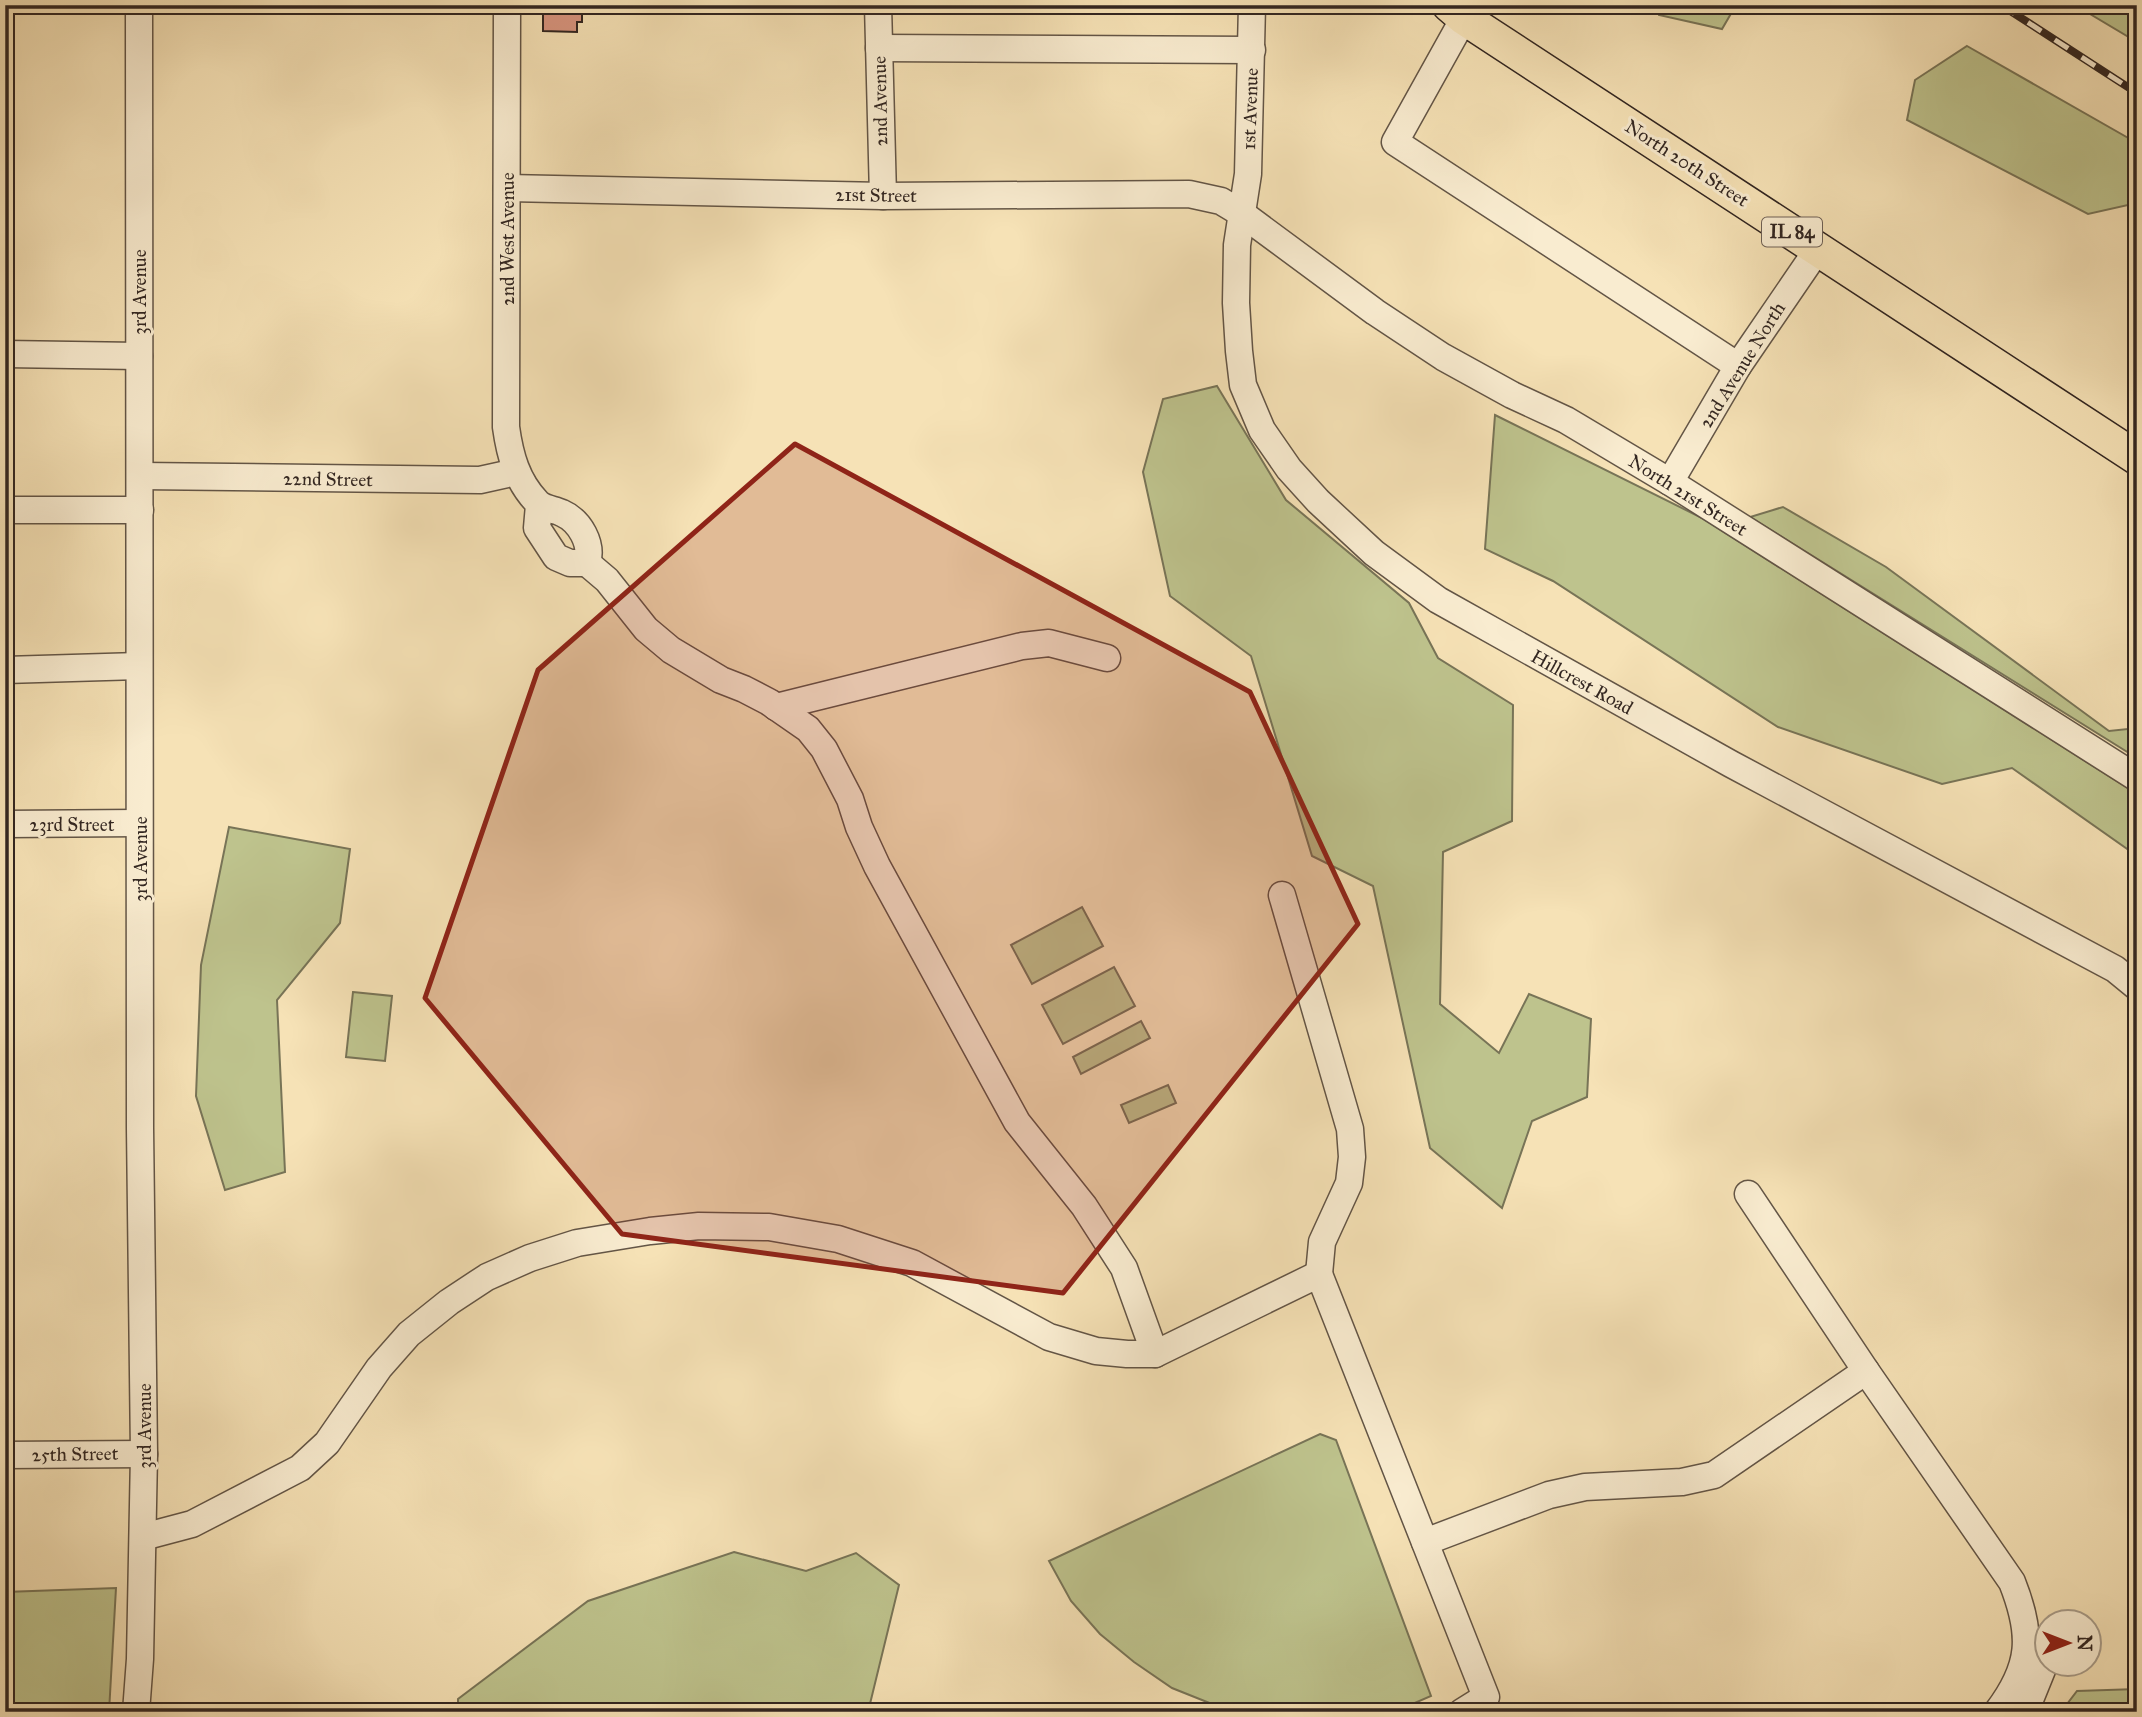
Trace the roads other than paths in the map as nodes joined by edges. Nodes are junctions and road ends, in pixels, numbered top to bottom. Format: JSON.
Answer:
{"nodes":[{"id":1,"x":139,"y":5,"type":"edge"},
{"id":2,"x":507,"y":5,"type":"edge"},
{"id":3,"x":878,"y":5,"type":"edge"},
{"id":4,"x":1252,"y":5,"type":"edge"},
{"id":5,"x":1456,"y":11,"type":"edge"},
{"id":6,"x":879,"y":48,"type":"junction"},
{"id":7,"x":1252,"y":50,"type":"junction"},
{"id":8,"x":507,"y":188,"type":"junction"},
{"id":9,"x":883,"y":196,"type":"junction"},
{"id":10,"x":1241,"y":213,"type":"junction"},
{"id":11,"x":1818,"y":249,"type":"junction"},
{"id":12,"x":5,"y":354,"type":"edge"},
{"id":13,"x":139,"y":356,"type":"junction"},
{"id":14,"x":1738,"y":366,"type":"junction"},
{"id":15,"x":2137,"y":458,"type":"edge"},
{"id":16,"x":516,"y":472,"type":"junction"},
{"id":17,"x":140,"y":476,"type":"junction"},
{"id":18,"x":1670,"y":482,"type":"junction"},
{"id":19,"x":5,"y":510,"type":"edge"},
{"id":20,"x":140,"y":510,"type":"junction"},
{"id":21,"x":1107,"y":658,"type":"dead end"},
{"id":22,"x":139,"y":666,"type":"junction"},
{"id":23,"x":5,"y":670,"type":"edge"},
{"id":24,"x":776,"y":707,"type":"junction"},
{"id":25,"x":2137,"y":778,"type":"edge"},
{"id":26,"x":139,"y":823,"type":"junction"},
{"id":27,"x":5,"y":824,"type":"edge"},
{"id":28,"x":1282,"y":895,"type":"dead end"},
{"id":29,"x":2137,"y":987,"type":"edge"},
{"id":30,"x":1748,"y":1194,"type":"dead end"},
{"id":31,"x":1319,"y":1273,"type":"junction"},
{"id":32,"x":1156,"y":1353,"type":"junction"},
{"id":33,"x":1866,"y":1371,"type":"junction"},
{"id":34,"x":144,"y":1454,"type":"junction"},
{"id":35,"x":5,"y":1455,"type":"edge"},
{"id":36,"x":143,"y":1537,"type":"junction"},
{"id":37,"x":1425,"y":1542,"type":"junction"},
{"id":38,"x":2026,"y":1635,"type":"junction"},
{"id":39,"x":136,"y":1712,"type":"edge"},
{"id":40,"x":1462,"y":1712,"type":"edge"},
{"id":41,"x":1997,"y":1712,"type":"edge"},
{"id":42,"x":2025,"y":1712,"type":"edge"}],
"edges":[{"from":1,"to":13,"type":"street","name":"3rd Avenue"},
{"from":2,"to":8,"type":"street","name":"2nd West Avenue"},
{"from":3,"to":6,"type":"street","name":"2nd Avenue"},
{"from":4,"to":7,"type":"street","name":"1st Avenue"},
{"from":5,"to":11,"type":"main road","name":"North 20th Street","number":"IL 84"},
{"from":5,"to":14,"type":"street"},
{"from":6,"to":7,"type":"street"},
{"from":6,"to":9,"type":"street","name":"2nd Avenue"},
{"from":7,"to":10,"type":"street","name":"1st Avenue"},
{"from":8,"to":9,"type":"street","name":"21st Street"},
{"from":8,"to":16,"type":"street","name":"2nd West Avenue"},
{"from":9,"to":10,"type":"street","name":"21st Street"},
{"from":10,"to":18,"type":"street","name":"North 21st Street"},
{"from":10,"to":29,"type":"street","name":"Hillcrest Road"},
{"from":11,"to":14,"type":"street","name":"2nd Avenue North"},
{"from":11,"to":15,"type":"main road","name":"North 20th Street","number":"IL 84"},
{"from":12,"to":13,"type":"street"},
{"from":13,"to":17,"type":"street","name":"3rd Avenue"},
{"from":14,"to":18,"type":"street","name":"2nd Avenue North"},
{"from":16,"to":17,"type":"street","name":"22nd Street"},
{"from":16,"to":24,"type":"street"},
{"from":17,"to":20,"type":"street","name":"3rd Avenue"},
{"from":18,"to":25,"type":"street","name":"North 21st Street"},
{"from":19,"to":20,"type":"street"},
{"from":20,"to":22,"type":"street","name":"3rd Avenue"},
{"from":21,"to":24,"type":"street"},
{"from":22,"to":23,"type":"street"},
{"from":22,"to":26,"type":"street","name":"3rd Avenue"},
{"from":24,"to":32,"type":"street"},
{"from":26,"to":27,"type":"street","name":"23rd Street"},
{"from":26,"to":34,"type":"street","name":"3rd Avenue"},
{"from":28,"to":31,"type":"street"},
{"from":30,"to":33,"type":"street"},
{"from":31,"to":32,"type":"street"},
{"from":31,"to":37,"type":"street"},
{"from":32,"to":36,"type":"street"},
{"from":33,"to":37,"type":"street"},
{"from":33,"to":38,"type":"street"},
{"from":34,"to":35,"type":"street","name":"25th Street"},
{"from":34,"to":36,"type":"street","name":"3rd Avenue"},
{"from":36,"to":39,"type":"street","name":"3rd Avenue"},
{"from":37,"to":40,"type":"street"},
{"from":38,"to":41,"type":"street"},
{"from":38,"to":42,"type":"street"}]}
